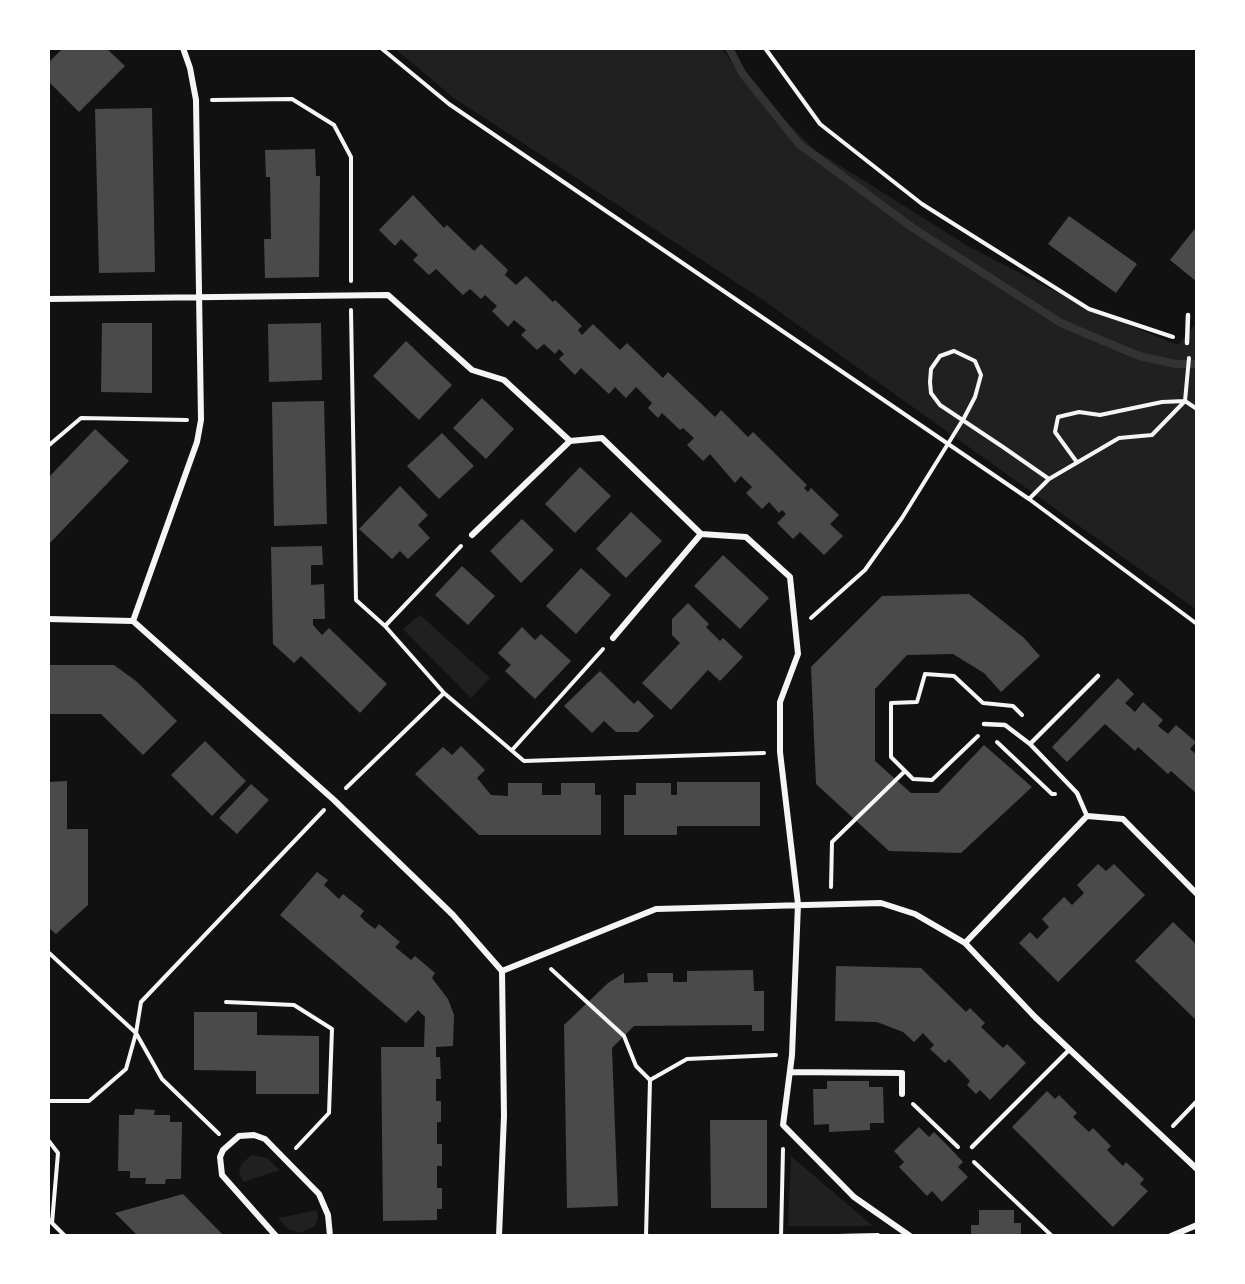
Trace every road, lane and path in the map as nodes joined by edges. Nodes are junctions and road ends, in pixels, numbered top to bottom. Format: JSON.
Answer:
{"nodes":[{"id":1,"x":183,"y":48,"type":"edge"},
{"id":2,"x":381,"y":48,"type":"edge"},
{"id":3,"x":765,"y":48,"type":"edge"},
{"id":4,"x":196,"y":100,"type":"junction"},
{"id":5,"x":351,"y":296,"type":"junction"},
{"id":6,"x":48,"y":299,"type":"edge"},
{"id":7,"x":200,"y":299,"type":"junction"},
{"id":8,"x":1188,"y":315,"type":"dead end"},
{"id":9,"x":1187,"y":343,"type":"joint"},
{"id":10,"x":1189,"y":355,"type":"dead end"},
{"id":11,"x":1185,"y":401,"type":"junction"},
{"id":12,"x":1197,"y":409,"type":"edge"},
{"id":13,"x":201,"y":420,"type":"junction"},
{"id":14,"x":570,"y":441,"type":"junction"},
{"id":15,"x":48,"y":446,"type":"edge"},
{"id":16,"x":1076,"y":461,"type":"junction"},
{"id":17,"x":1049,"y":479,"type":"junction"},
{"id":18,"x":1029,"y":499,"type":"junction"},
{"id":19,"x":701,"y":534,"type":"junction"},
{"id":20,"x":472,"y":535,"type":"joint"},
{"id":21,"x":48,"y":620,"type":"edge"},
{"id":22,"x":133,"y":621,"type":"junction"},
{"id":23,"x":1197,"y":624,"type":"edge"},
{"id":24,"x":385,"y":626,"type":"junction"},
{"id":25,"x":797,"y":631,"type":"junction"},
{"id":26,"x":612,"y":638,"type":"joint"},
{"id":27,"x":1098,"y":676,"type":"dead end"},
{"id":28,"x":444,"y":693,"type":"dead end"},
{"id":29,"x":984,"y":724,"type":"dead end"},
{"id":30,"x":1040,"y":734,"type":"junction"},
{"id":31,"x":1030,"y":744,"type":"junction"},
{"id":32,"x":513,"y":749,"type":"dead end"},
{"id":33,"x":904,"y":771,"type":"junction"},
{"id":34,"x":1077,"y":793,"type":"junction"},
{"id":35,"x":1087,"y":816,"type":"junction"},
{"id":36,"x":1197,"y":894,"type":"edge"},
{"id":37,"x":831,"y":903,"type":"junction"},
{"id":38,"x":798,"y":904,"type":"junction"},
{"id":39,"x":965,"y":943,"type":"junction"},
{"id":40,"x":48,"y":952,"type":"edge"},
{"id":41,"x":537,"y":957,"type":"junction"},
{"id":42,"x":502,"y":971,"type":"junction"},
{"id":43,"x":226,"y":1002,"type":"dead end"},
{"id":44,"x":1069,"y":1050,"type":"junction"},
{"id":45,"x":792,"y":1055,"type":"junction"},
{"id":46,"x":790,"y":1072,"type":"junction"},
{"id":47,"x":650,"y":1080,"type":"junction"},
{"id":48,"x":902,"y":1094,"type":"joint"},
{"id":49,"x":1197,"y":1101,"type":"edge"},
{"id":50,"x":783,"y":1125,"type":"junction"},
{"id":51,"x":1161,"y":1137,"type":"junction"},
{"id":52,"x":48,"y":1140,"type":"edge"},
{"id":53,"x":229,"y":1143,"type":"junction"},
{"id":54,"x":972,"y":1147,"type":"dead end"},
{"id":55,"x":961,"y":1150,"type":"dead end"},
{"id":56,"x":969,"y":1158,"type":"dead end"},
{"id":57,"x":285,"y":1159,"type":"junction"},
{"id":58,"x":1197,"y":1169,"type":"edge"},
{"id":59,"x":48,"y":1219,"type":"edge"},
{"id":60,"x":52,"y":1224,"type":"junction"},
{"id":61,"x":1197,"y":1225,"type":"edge"},
{"id":62,"x":909,"y":1235,"type":"edge"},
{"id":63,"x":65,"y":1236,"type":"edge"},
{"id":64,"x":276,"y":1236,"type":"edge"},
{"id":65,"x":330,"y":1236,"type":"edge"},
{"id":66,"x":499,"y":1236,"type":"edge"},
{"id":67,"x":646,"y":1236,"type":"edge"},
{"id":68,"x":781,"y":1236,"type":"edge"},
{"id":69,"x":837,"y":1236,"type":"edge"},
{"id":70,"x":1052,"y":1236,"type":"edge"},
{"id":71,"x":1171,"y":1236,"type":"edge"}],
"edges":[{"from":1,"to":4,"type":"street"},
{"from":2,"to":18,"type":"path"},
{"from":3,"to":9,"type":"path"},
{"from":4,"to":5,"type":"path"},
{"from":4,"to":7,"type":"street"},
{"from":5,"to":7,"type":"street"},
{"from":5,"to":14,"type":"street"},
{"from":5,"to":24,"type":"path"},
{"from":6,"to":7,"type":"street"},
{"from":7,"to":13,"type":"street"},
{"from":8,"to":9,"type":"lane"},
{"from":10,"to":11,"type":"path"},
{"from":11,"to":12,"type":"path"},
{"from":11,"to":16,"type":"path"},
{"from":11,"to":16,"type":"path"},
{"from":13,"to":15,"type":"path"},
{"from":13,"to":22,"type":"street"},
{"from":14,"to":19,"type":"street"},
{"from":14,"to":20,"type":"street"},
{"from":16,"to":17,"type":"path"},
{"from":17,"to":18,"type":"path"},
{"from":17,"to":25,"type":"path"},
{"from":18,"to":23,"type":"path"},
{"from":19,"to":25,"type":"street"},
{"from":19,"to":26,"type":"street"},
{"from":20,"to":24,"type":"path"},
{"from":21,"to":22,"type":"street"},
{"from":22,"to":42,"type":"street"},
{"from":24,"to":28,"type":"path"},
{"from":25,"to":38,"type":"street"},
{"from":26,"to":32,"type":"path"},
{"from":27,"to":30,"type":"lane"},
{"from":29,"to":31,"type":"lane"},
{"from":30,"to":31,"type":"lane"},
{"from":30,"to":33,"type":"path"},
{"from":31,"to":34,"type":"lane"},
{"from":33,"to":34,"type":"path"},
{"from":33,"to":37,"type":"path"},
{"from":34,"to":35,"type":"lane"},
{"from":35,"to":36,"type":"street"},
{"from":35,"to":39,"type":"street"},
{"from":37,"to":38,"type":"street"},
{"from":37,"to":39,"type":"street"},
{"from":38,"to":41,"type":"street"},
{"from":38,"to":45,"type":"street"},
{"from":39,"to":44,"type":"street"},
{"from":40,"to":53,"type":"path"},
{"from":41,"to":42,"type":"street"},
{"from":41,"to":47,"type":"path"},
{"from":42,"to":66,"type":"street"},
{"from":43,"to":57,"type":"path"},
{"from":44,"to":51,"type":"street"},
{"from":44,"to":54,"type":"lane"},
{"from":45,"to":46,"type":"street"},
{"from":45,"to":47,"type":"path"},
{"from":46,"to":48,"type":"street"},
{"from":46,"to":50,"type":"street"},
{"from":47,"to":67,"type":"path"},
{"from":48,"to":55,"type":"path"},
{"from":49,"to":51,"type":"path"},
{"from":50,"to":62,"type":"street"},
{"from":50,"to":68,"type":"path"},
{"from":51,"to":58,"type":"street"},
{"from":52,"to":60,"type":"path"},
{"from":53,"to":57,"type":"street"},
{"from":53,"to":64,"type":"street"},
{"from":56,"to":70,"type":"path"},
{"from":57,"to":65,"type":"street"},
{"from":59,"to":60,"type":"path"},
{"from":60,"to":63,"type":"path"},
{"from":61,"to":71,"type":"street"},
{"from":62,"to":69,"type":"path"}]}
